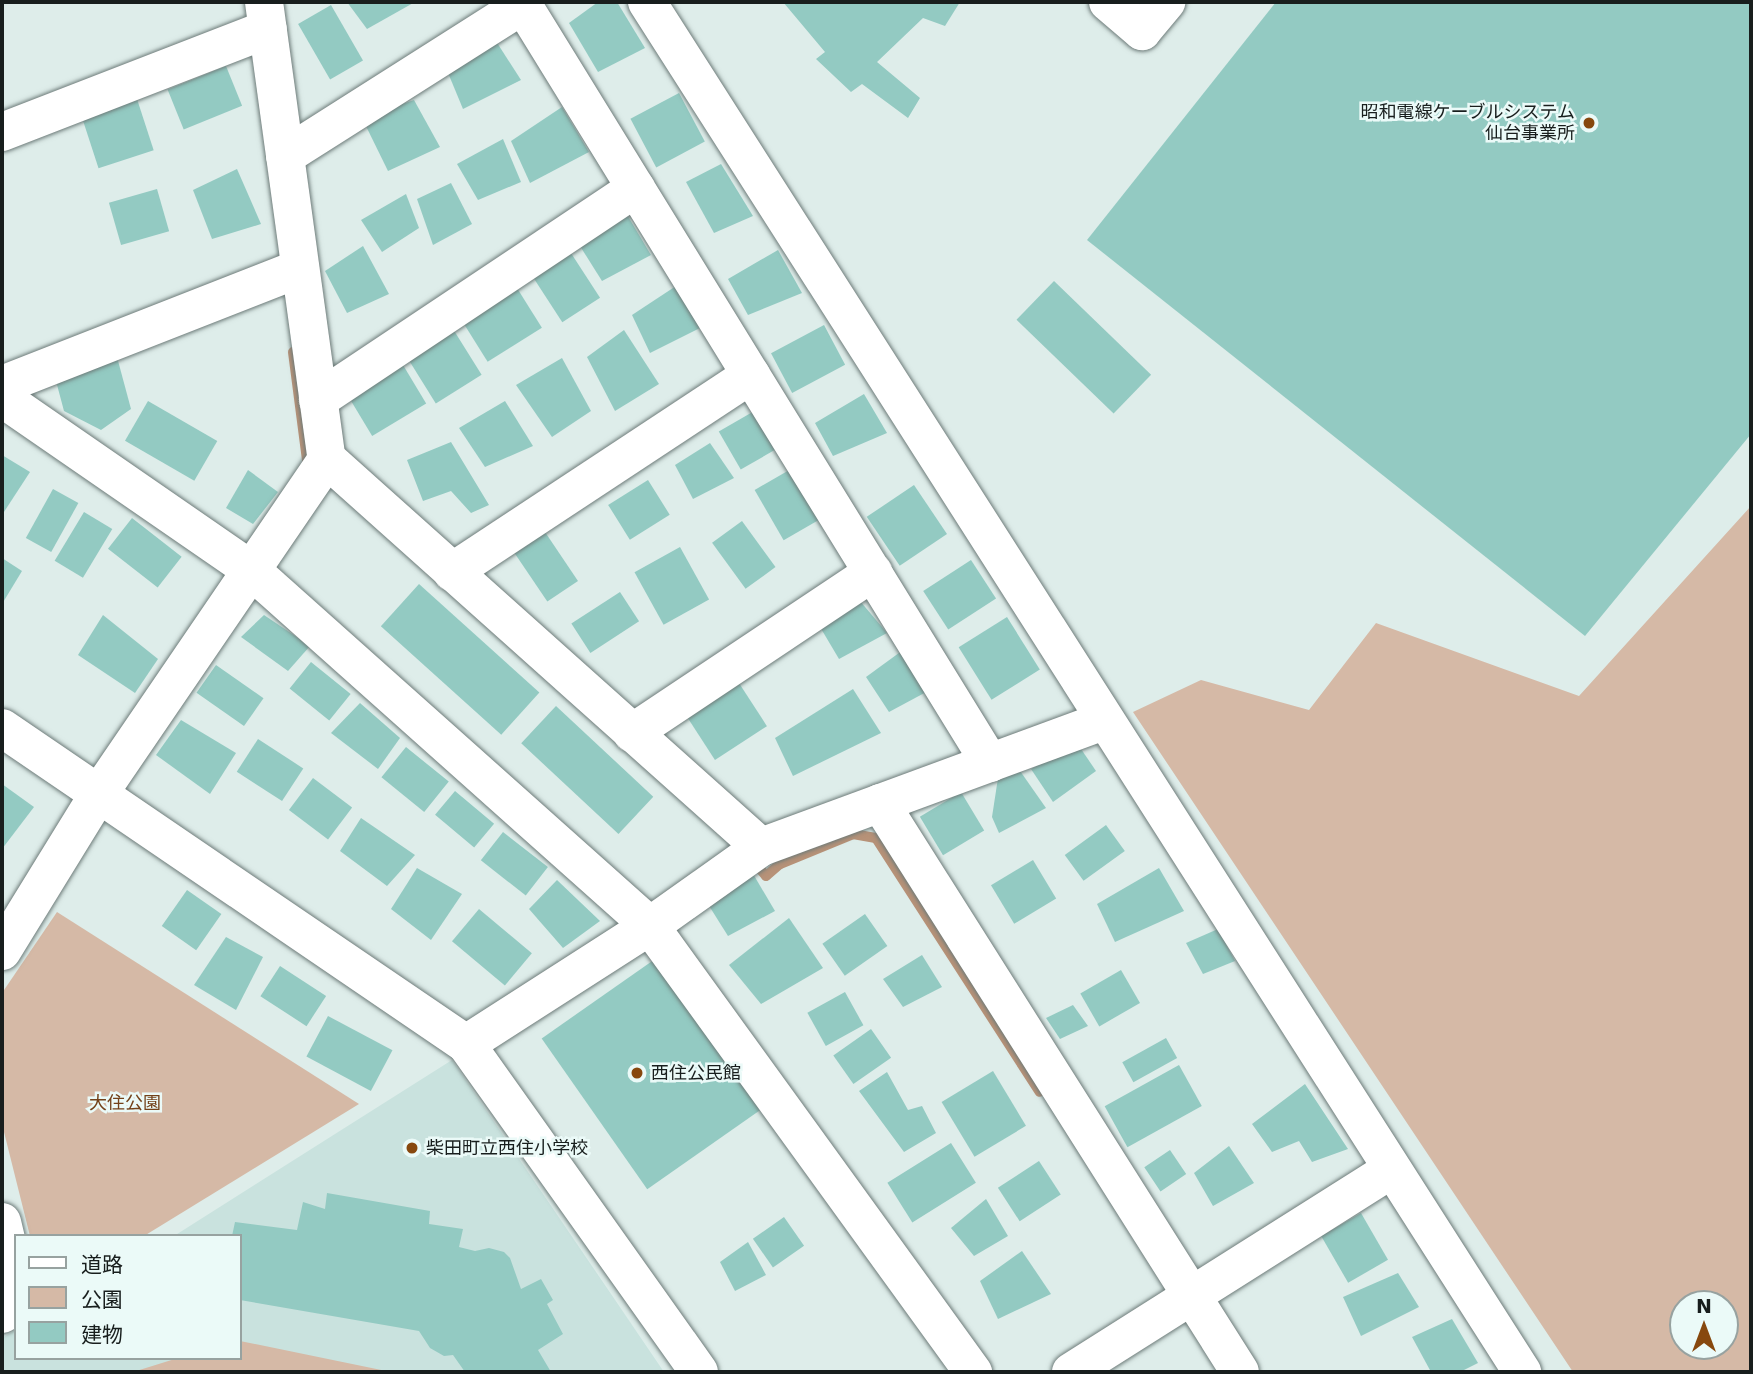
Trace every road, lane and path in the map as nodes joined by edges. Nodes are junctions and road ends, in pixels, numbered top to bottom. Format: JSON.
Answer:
{"nodes":[{"id":1,"x":647,"y":2,"type":"edge"},
{"id":2,"x":1108,"y":2,"type":"edge"},
{"id":3,"x":1166,"y":2,"type":"edge"},
{"id":4,"x":522,"y":3,"type":"edge"},
{"id":5,"x":259,"y":25,"type":"edge"},
{"id":6,"x":2,"y":132,"type":"edge"},
{"id":7,"x":285,"y":156,"type":"junction"},
{"id":8,"x":636,"y":188,"type":"junction"},
{"id":9,"x":288,"y":273,"type":"junction"},
{"id":10,"x":751,"y":375,"type":"junction"},
{"id":11,"x":2,"y":385,"type":"edge"},
{"id":12,"x":2,"y":398,"type":"edge"},
{"id":13,"x":318,"y":400,"type":"junction"},
{"id":14,"x":320,"y":470,"type":"junction"},
{"id":15,"x":251,"y":570,"type":"junction"},
{"id":16,"x":452,"y":572,"type":"junction"},
{"id":17,"x":873,"y":572,"type":"junction"},
{"id":18,"x":1104,"y":721,"type":"junction"},
{"id":19,"x":2,"y":728,"type":"edge"},
{"id":20,"x":632,"y":733,"type":"junction"},
{"id":21,"x":990,"y":763,"type":"junction"},
{"id":22,"x":99,"y":795,"type":"junction"},
{"id":23,"x":880,"y":803,"type":"junction"},
{"id":24,"x":761,"y":847,"type":"junction"},
{"id":25,"x":650,"y":926,"type":"junction"},
{"id":26,"x":2,"y":951,"type":"edge"},
{"id":27,"x":466,"y":1044,"type":"junction"},
{"id":28,"x":1390,"y":1170,"type":"junction"},
{"id":29,"x":2,"y":1222,"type":"edge"},
{"id":30,"x":14,"y":1273,"type":"edge"},
{"id":31,"x":1193,"y":1295,"type":"junction"},
{"id":32,"x":699,"y":1372,"type":"edge"},
{"id":33,"x":973,"y":1372,"type":"edge"},
{"id":34,"x":1071,"y":1372,"type":"edge"},
{"id":35,"x":1240,"y":1372,"type":"edge"},
{"id":36,"x":1522,"y":1372,"type":"edge"}],
"edges":[{"from":1,"to":18,"type":"street"},
{"from":2,"to":3,"type":"street"},
{"from":4,"to":7,"type":"street"},
{"from":4,"to":8,"type":"street"},
{"from":5,"to":6,"type":"street"},
{"from":5,"to":7,"type":"street"},
{"from":7,"to":9,"type":"street"},
{"from":8,"to":10,"type":"street"},
{"from":8,"to":13,"type":"street"},
{"from":9,"to":11,"type":"street"},
{"from":9,"to":13,"type":"street"},
{"from":10,"to":16,"type":"street"},
{"from":10,"to":17,"type":"street"},
{"from":12,"to":15,"type":"street"},
{"from":13,"to":14,"type":"street"},
{"from":14,"to":15,"type":"street"},
{"from":14,"to":16,"type":"street"},
{"from":15,"to":22,"type":"street"},
{"from":15,"to":25,"type":"street"},
{"from":16,"to":20,"type":"street"},
{"from":17,"to":20,"type":"street"},
{"from":17,"to":21,"type":"street"},
{"from":18,"to":21,"type":"street"},
{"from":18,"to":28,"type":"street"},
{"from":19,"to":22,"type":"street"},
{"from":20,"to":24,"type":"street"},
{"from":21,"to":23,"type":"street"},
{"from":22,"to":26,"type":"street"},
{"from":22,"to":27,"type":"street"},
{"from":23,"to":24,"type":"street"},
{"from":23,"to":31,"type":"street"},
{"from":24,"to":25,"type":"street"},
{"from":25,"to":27,"type":"street"},
{"from":25,"to":33,"type":"street"},
{"from":27,"to":32,"type":"street"},
{"from":28,"to":31,"type":"street"},
{"from":28,"to":36,"type":"street"},
{"from":29,"to":30,"type":"street"},
{"from":31,"to":34,"type":"street"},
{"from":31,"to":35,"type":"street"}]}
